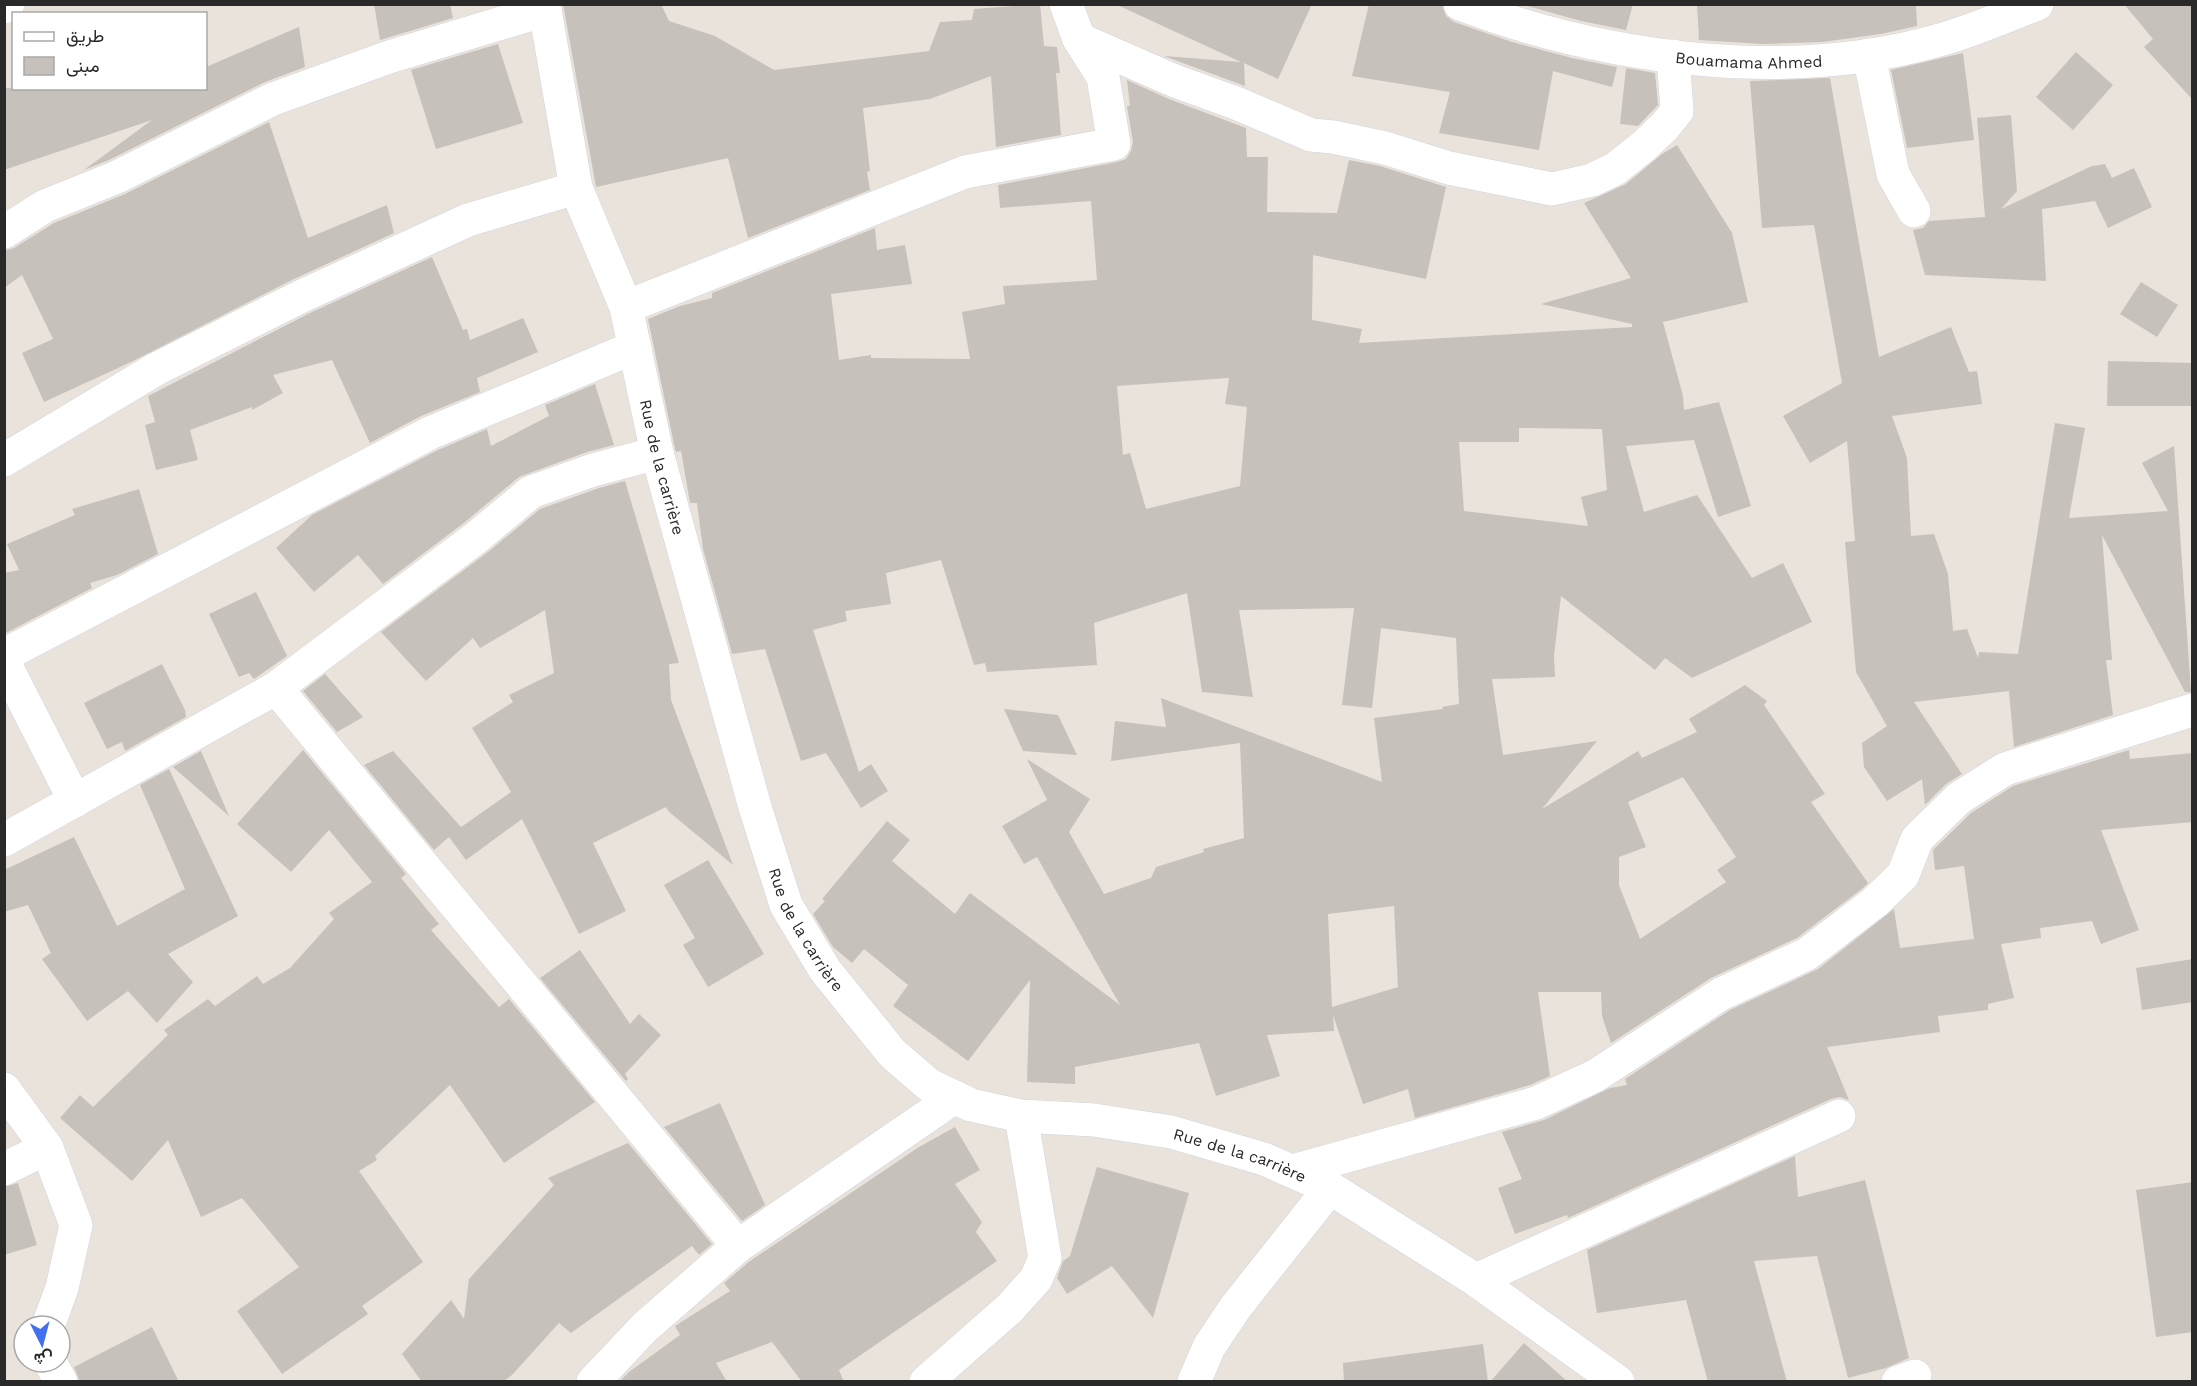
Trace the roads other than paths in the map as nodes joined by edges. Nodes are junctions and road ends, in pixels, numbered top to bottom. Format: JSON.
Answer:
{"nodes":[{"id":1,"x":1066,"y":4,"type":"edge"},
{"id":2,"x":1460,"y":4,"type":"edge"},
{"id":3,"x":2037,"y":4,"type":"edge"},
{"id":4,"x":544,"y":7,"type":"edge"},
{"id":5,"x":1079,"y":39,"type":"junction"},
{"id":6,"x":1869,"y":55,"type":"junction"},
{"id":7,"x":1673,"y":56,"type":"junction"},
{"id":8,"x":576,"y":188,"type":"junction"},
{"id":9,"x":1914,"y":211,"type":"dead end"},
{"id":10,"x":4,"y":232,"type":"edge"},
{"id":11,"x":626,"y":307,"type":"junction"},
{"id":12,"x":636,"y":347,"type":"junction"},
{"id":13,"x":657,"y":453,"type":"junction"},
{"id":14,"x":4,"y":460,"type":"edge"},
{"id":15,"x":4,"y":655,"type":"edge"},
{"id":16,"x":4,"y":662,"type":"edge"},
{"id":17,"x":276,"y":688,"type":"junction"},
{"id":18,"x":2193,"y":710,"type":"edge"},
{"id":19,"x":75,"y":801,"type":"junction"},
{"id":20,"x":4,"y":840,"type":"edge"},
{"id":21,"x":4,"y":1089,"type":"edge"},
{"id":22,"x":955,"y":1097,"type":"junction"},
{"id":23,"x":1021,"y":1116,"type":"junction"},
{"id":24,"x":1839,"y":1116,"type":"dead end"},
{"id":25,"x":47,"y":1148,"type":"junction"},
{"id":26,"x":4,"y":1169,"type":"edge"},
{"id":27,"x":1293,"y":1171,"type":"junction"},
{"id":28,"x":1330,"y":1188,"type":"junction"},
{"id":29,"x":738,"y":1246,"type":"junction"},
{"id":30,"x":1476,"y":1280,"type":"junction"},
{"id":31,"x":52,"y":1314,"type":"edge"},
{"id":32,"x":593,"y":1382,"type":"edge"},
{"id":33,"x":926,"y":1382,"type":"edge"},
{"id":34,"x":1194,"y":1382,"type":"edge"},
{"id":35,"x":1618,"y":1382,"type":"edge"}],
"edges":[{"from":1,"to":5,"type":"street"},
{"from":2,"to":7,"type":"street","name":"Bouamama Ahmed"},
{"from":3,"to":6,"type":"street","name":"Bouamama Ahmed"},
{"from":4,"to":8,"type":"street","name":"Rue de la carrière"},
{"from":4,"to":10,"type":"street"},
{"from":5,"to":7,"type":"street"},
{"from":5,"to":11,"type":"street"},
{"from":6,"to":7,"type":"street","name":"Bouamama Ahmed"},
{"from":6,"to":9,"type":"street"},
{"from":8,"to":11,"type":"street","name":"Rue de la carrière"},
{"from":8,"to":14,"type":"street"},
{"from":11,"to":12,"type":"street","name":"Rue de la carrière"},
{"from":12,"to":13,"type":"street","name":"Rue de la carrière"},
{"from":12,"to":15,"type":"street"},
{"from":13,"to":17,"type":"street"},
{"from":13,"to":22,"type":"street","name":"Rue de la carrière"},
{"from":16,"to":19,"type":"street"},
{"from":17,"to":19,"type":"street"},
{"from":17,"to":29,"type":"street"},
{"from":18,"to":27,"type":"street"},
{"from":19,"to":20,"type":"street"},
{"from":21,"to":25,"type":"street"},
{"from":22,"to":23,"type":"street","name":"Rue de la carrière"},
{"from":22,"to":29,"type":"street"},
{"from":23,"to":27,"type":"street","name":"Rue de la carrière"},
{"from":23,"to":33,"type":"street"},
{"from":24,"to":30,"type":"street"},
{"from":25,"to":26,"type":"street"},
{"from":25,"to":31,"type":"street"},
{"from":27,"to":28,"type":"street","name":"Rue de la carrière"},
{"from":28,"to":30,"type":"street","name":"Rue de la carrière"},
{"from":28,"to":34,"type":"street"},
{"from":29,"to":32,"type":"street"},
{"from":30,"to":35,"type":"street","name":"Rue de la carrière"}]}
